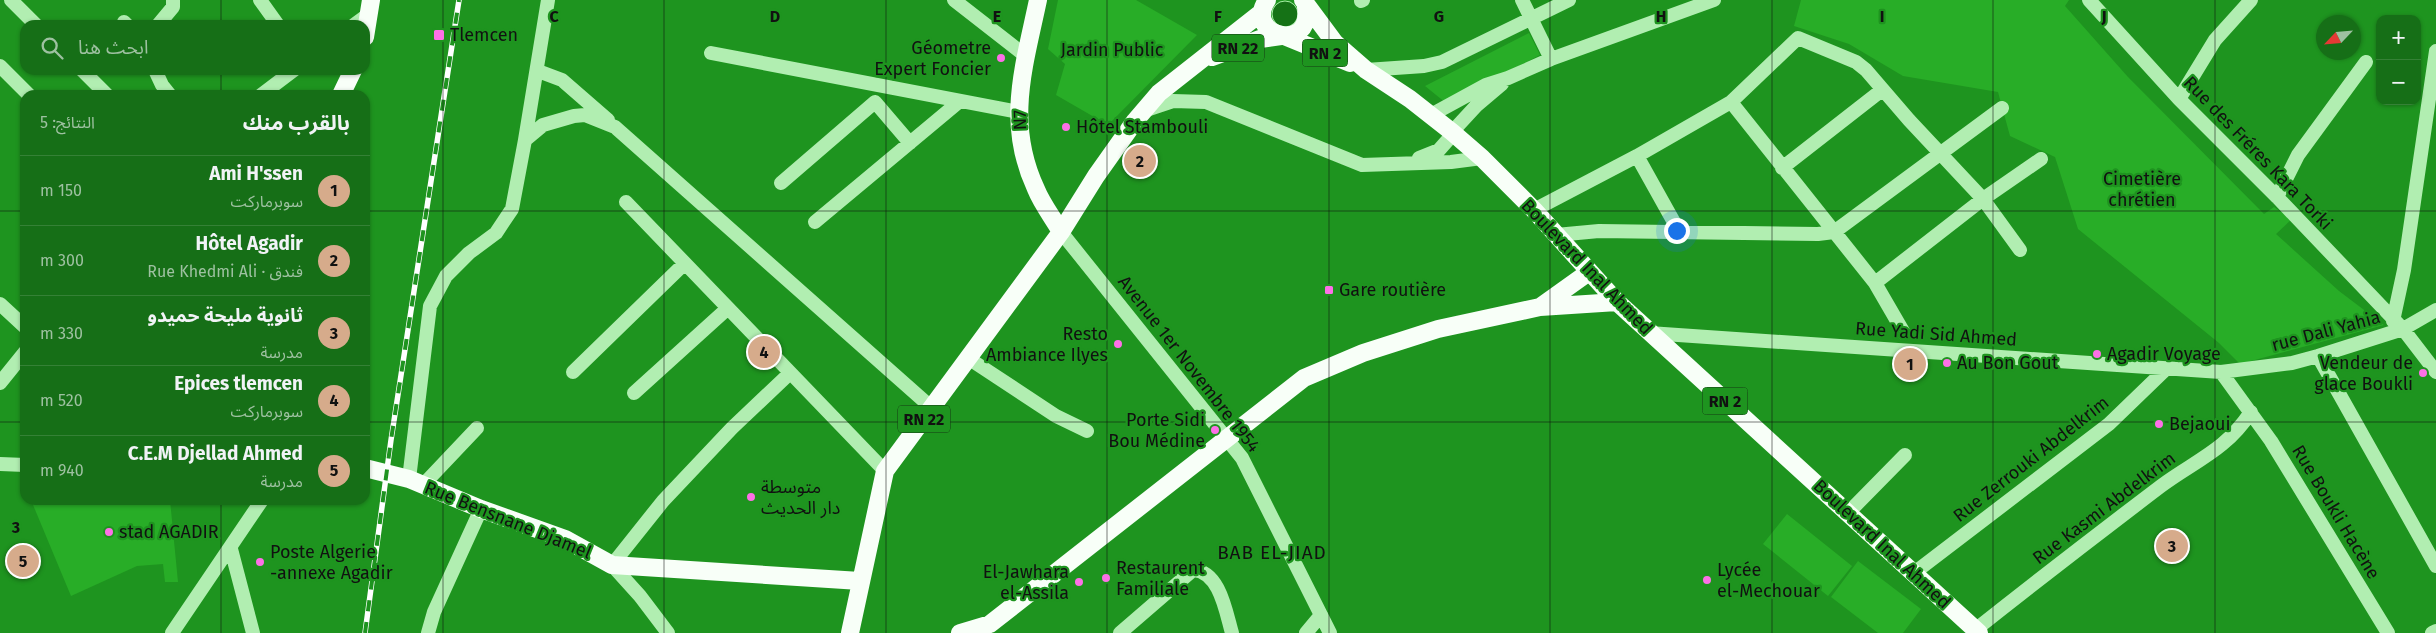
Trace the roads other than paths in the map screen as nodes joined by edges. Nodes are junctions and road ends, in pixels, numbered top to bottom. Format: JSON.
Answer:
{"nodes":[{"id":1,"x":11,"y":0,"type":"edge"},
{"id":2,"x":173,"y":0,"type":"edge"},
{"id":3,"x":260,"y":0,"type":"edge"},
{"id":4,"x":548,"y":0,"type":"edge"},
{"id":5,"x":954,"y":0,"type":"edge"},
{"id":6,"x":1038,"y":0,"type":"edge"},
{"id":7,"x":1522,"y":0,"type":"edge"},
{"id":8,"x":1569,"y":0,"type":"edge"},
{"id":9,"x":1714,"y":0,"type":"edge"},
{"id":10,"x":2089,"y":0,"type":"edge"},
{"id":11,"x":2251,"y":0,"type":"edge"},
{"id":12,"x":1306,"y":3,"type":"edge"},
{"id":13,"x":1261,"y":5,"type":"edge"},
{"id":14,"x":370,"y":7,"type":"edge"},
{"id":15,"x":31,"y":20,"type":"edge"},
{"id":16,"x":162,"y":20,"type":"edge"},
{"id":17,"x":274,"y":20,"type":"edge"},
{"id":18,"x":358,"y":20,"type":"edge"},
{"id":19,"x":368,"y":20,"type":"edge"},
{"id":20,"x":1532,"y":20,"type":"junction"},
{"id":21,"x":1282,"y":36,"type":"junction"},
{"id":22,"x":2436,"y":51,"type":"edge"},
{"id":23,"x":711,"y":53,"type":"dead end"},
{"id":24,"x":1026,"y":57,"type":"junction"},
{"id":25,"x":1551,"y":59,"type":"junction"},
{"id":26,"x":2366,"y":62,"type":"dead end"},
{"id":27,"x":1195,"y":63,"type":"junction"},
{"id":28,"x":0,"y":66,"type":"edge"},
{"id":29,"x":1366,"y":70,"type":"junction"},
{"id":30,"x":538,"y":71,"type":"junction"},
{"id":31,"x":87,"y":75,"type":"edge"},
{"id":32,"x":157,"y":75,"type":"edge"},
{"id":33,"x":287,"y":75,"type":"edge"},
{"id":34,"x":351,"y":75,"type":"edge"},
{"id":35,"x":1508,"y":78,"type":"junction"},
{"id":36,"x":878,"y":85,"type":"junction"},
{"id":37,"x":24,"y":90,"type":"edge"},
{"id":38,"x":102,"y":90,"type":"edge"},
{"id":39,"x":166,"y":90,"type":"edge"},
{"id":40,"x":268,"y":90,"type":"edge"},
{"id":41,"x":343,"y":90,"type":"edge"},
{"id":42,"x":1882,"y":90,"type":"junction"},
{"id":43,"x":2179,"y":99,"type":"junction"},
{"id":44,"x":960,"y":101,"type":"junction"},
{"id":45,"x":875,"y":102,"type":"junction"},
{"id":46,"x":1731,"y":102,"type":"junction"},
{"id":47,"x":2002,"y":108,"type":"dead end"},
{"id":48,"x":1143,"y":111,"type":"junction"},
{"id":49,"x":1018,"y":112,"type":"junction"},
{"id":50,"x":1431,"y":115,"type":"junction"},
{"id":51,"x":615,"y":127,"type":"junction"},
{"id":52,"x":1453,"y":132,"type":"junction"},
{"id":53,"x":524,"y":140,"type":"junction"},
{"id":54,"x":910,"y":143,"type":"junction"},
{"id":55,"x":1939,"y":153,"type":"junction"},
{"id":56,"x":1637,"y":156,"type":"junction"},
{"id":57,"x":1482,"y":158,"type":"junction"},
{"id":58,"x":2041,"y":159,"type":"dead end"},
{"id":59,"x":1403,"y":162,"type":"junction"},
{"id":60,"x":1782,"y":168,"type":"junction"},
{"id":61,"x":781,"y":183,"type":"dead end"},
{"id":62,"x":2277,"y":197,"type":"junction"},
{"id":63,"x":1983,"y":199,"type":"junction"},
{"id":64,"x":626,"y":202,"type":"dead end"},
{"id":65,"x":1534,"y":210,"type":"junction"},
{"id":66,"x":815,"y":222,"type":"dead end"},
{"id":67,"x":1061,"y":232,"type":"junction"},
{"id":68,"x":1680,"y":232,"type":"junction"},
{"id":69,"x":1834,"y":232,"type":"junction"},
{"id":70,"x":1556,"y":235,"type":"junction"},
{"id":71,"x":2020,"y":250,"type":"dead end"},
{"id":72,"x":684,"y":264,"type":"junction"},
{"id":73,"x":1589,"y":272,"type":"junction"},
{"id":74,"x":1875,"y":283,"type":"junction"},
{"id":75,"x":1616,"y":302,"type":"junction"},
{"id":76,"x":0,"y":304,"type":"edge"},
{"id":77,"x":1540,"y":307,"type":"junction"},
{"id":78,"x":728,"y":308,"type":"junction"},
{"id":79,"x":2436,"y":310,"type":"edge"},
{"id":80,"x":20,"y":322,"type":"edge"},
{"id":81,"x":2398,"y":325,"type":"junction"},
{"id":82,"x":1649,"y":333,"type":"junction"},
{"id":83,"x":1904,"y":333,"type":"dead end"},
{"id":84,"x":2318,"y":356,"type":"junction"},
{"id":85,"x":20,"y":358,"type":"edge"},
{"id":86,"x":968,"y":358,"type":"junction"},
{"id":87,"x":2166,"y":369,"type":"junction"},
{"id":88,"x":573,"y":372,"type":"dead end"},
{"id":89,"x":2221,"y":372,"type":"junction"},
{"id":90,"x":2436,"y":372,"type":"edge"},
{"id":91,"x":790,"y":374,"type":"junction"},
{"id":92,"x":0,"y":383,"type":"edge"},
{"id":93,"x":634,"y":393,"type":"dead end"},
{"id":94,"x":932,"y":408,"type":"junction"},
{"id":95,"x":2251,"y":412,"type":"junction"},
{"id":96,"x":478,"y":428,"type":"dead end"},
{"id":97,"x":1087,"y":431,"type":"dead end"},
{"id":98,"x":1228,"y":439,"type":"junction"},
{"id":99,"x":1905,"y":455,"type":"dead end"},
{"id":100,"x":0,"y":464,"type":"edge"},
{"id":101,"x":20,"y":464,"type":"edge"},
{"id":102,"x":370,"y":469,"type":"edge"},
{"id":103,"x":886,"y":472,"type":"junction"},
{"id":104,"x":416,"y":482,"type":"junction"},
{"id":105,"x":259,"y":505,"type":"edge"},
{"id":106,"x":481,"y":509,"type":"junction"},
{"id":107,"x":1849,"y":512,"type":"junction"},
{"id":108,"x":231,"y":549,"type":"junction"},
{"id":109,"x":612,"y":565,"type":"junction"},
{"id":110,"x":2436,"y":566,"type":"edge"},
{"id":111,"x":1914,"y":573,"type":"junction"},
{"id":112,"x":860,"y":581,"type":"junction"},
{"id":113,"x":1321,"y":615,"type":"junction"},
{"id":114,"x":980,"y":631,"type":"edge"},
{"id":115,"x":1977,"y":631,"type":"edge"},
{"id":116,"x":2436,"y":632,"type":"edge"},
{"id":117,"x":172,"y":633,"type":"edge"},
{"id":118,"x":253,"y":633,"type":"edge"},
{"id":119,"x":428,"y":633,"type":"edge"},
{"id":120,"x":668,"y":633,"type":"edge"},
{"id":121,"x":850,"y":633,"type":"edge"},
{"id":122,"x":960,"y":633,"type":"edge"},
{"id":123,"x":1120,"y":633,"type":"edge"},
{"id":124,"x":1232,"y":633,"type":"edge"},
{"id":125,"x":1306,"y":633,"type":"edge"},
{"id":126,"x":1330,"y":633,"type":"edge"},
{"id":127,"x":2388,"y":633,"type":"edge"},
{"id":128,"x":2432,"y":633,"type":"edge"}],
"edges":[{"from":1,"to":15,"type":"street"},
{"from":2,"to":16,"type":"street"},
{"from":3,"to":17,"type":"street"},
{"from":4,"to":30,"type":"street"},
{"from":5,"to":24,"type":"street"},
{"from":6,"to":24,"type":"main road","name":"N7"},
{"from":7,"to":20,"type":"street"},
{"from":8,"to":20,"type":"street"},
{"from":9,"to":25,"type":"street"},
{"from":10,"to":43,"type":"street","name":"Rue des Fréres Kara Torki"},
{"from":11,"to":43,"type":"street"},
{"from":12,"to":21,"type":"main road"},
{"from":12,"to":29,"type":"main road","number":"RN 2"},
{"from":13,"to":21,"type":"main road"},
{"from":13,"to":27,"type":"main road","number":"RN 22"},
{"from":14,"to":18,"type":"street"},
{"from":14,"to":19,"type":"main road"},
{"from":20,"to":25,"type":"street"},
{"from":20,"to":29,"type":"street"},
{"from":21,"to":27,"type":"main road","number":"RN 22"},
{"from":21,"to":29,"type":"main road","number":"RN 2"},
{"from":22,"to":81,"type":"street"},
{"from":23,"to":36,"type":"street"},
{"from":24,"to":49,"type":"main road","name":"N7"},
{"from":25,"to":35,"type":"street"},
{"from":26,"to":62,"type":"street"},
{"from":27,"to":48,"type":"main road","number":"RN 22"},
{"from":28,"to":37,"type":"street"},
{"from":29,"to":50,"type":"main road","name":"Boulevard Inal Ahmed","number":"RN 2"},
{"from":30,"to":51,"type":"street"},
{"from":30,"to":53,"type":"street"},
{"from":31,"to":38,"type":"street"},
{"from":32,"to":39,"type":"street"},
{"from":33,"to":40,"type":"street"},
{"from":34,"to":41,"type":"main road"},
{"from":35,"to":50,"type":"street"},
{"from":35,"to":52,"type":"street"},
{"from":36,"to":44,"type":"street"},
{"from":36,"to":45,"type":"street"},
{"from":42,"to":46,"type":"street"},
{"from":42,"to":55,"type":"street"},
{"from":42,"to":60,"type":"street"},
{"from":43,"to":62,"type":"street","name":"Rue des Fréres Kara Torki"},
{"from":44,"to":49,"type":"street"},
{"from":44,"to":54,"type":"street"},
{"from":45,"to":54,"type":"street"},
{"from":45,"to":61,"type":"street"},
{"from":46,"to":56,"type":"street"},
{"from":46,"to":60,"type":"street"},
{"from":47,"to":55,"type":"street"},
{"from":48,"to":59,"type":"street"},
{"from":48,"to":67,"type":"main road","number":"RN 22"},
{"from":49,"to":67,"type":"main road","name":"N7"},
{"from":50,"to":52,"type":"main road","name":"Boulevard Inal Ahmed","number":"RN 2"},
{"from":51,"to":53,"type":"street"},
{"from":51,"to":94,"type":"street"},
{"from":52,"to":57,"type":"main road","name":"Boulevard Inal Ahmed","number":"RN 2"},
{"from":52,"to":59,"type":"street"},
{"from":53,"to":104,"type":"street"},
{"from":54,"to":66,"type":"street"},
{"from":55,"to":63,"type":"street"},
{"from":55,"to":69,"type":"street"},
{"from":56,"to":65,"type":"street"},
{"from":56,"to":68,"type":"street"},
{"from":57,"to":59,"type":"street"},
{"from":57,"to":65,"type":"main road","name":"Boulevard Inal Ahmed","number":"RN 2"},
{"from":58,"to":63,"type":"street"},
{"from":60,"to":69,"type":"street"},
{"from":62,"to":81,"type":"street","name":"Rue des Fréres Kara Torki"},
{"from":63,"to":71,"type":"street"},
{"from":63,"to":74,"type":"street"},
{"from":64,"to":72,"type":"street"},
{"from":65,"to":70,"type":"main road","name":"Boulevard Inal Ahmed","number":"RN 2"},
{"from":67,"to":86,"type":"main road","number":"RN 22"},
{"from":67,"to":98,"type":"street","name":"Avenue 1er Novembre 1954"},
{"from":68,"to":69,"type":"street"},
{"from":68,"to":70,"type":"street"},
{"from":69,"to":74,"type":"street"},
{"from":70,"to":73,"type":"main road","name":"Boulevard Inal Ahmed","number":"RN 2"},
{"from":72,"to":78,"type":"street"},
{"from":72,"to":88,"type":"street"},
{"from":73,"to":75,"type":"main road","name":"Boulevard Inal Ahmed","number":"RN 2"},
{"from":73,"to":77,"type":"main road"},
{"from":74,"to":83,"type":"street"},
{"from":75,"to":77,"type":"main road"},
{"from":75,"to":82,"type":"main road","name":"Boulevard Inal Ahmed","number":"RN 2"},
{"from":76,"to":80,"type":"street"},
{"from":77,"to":98,"type":"main road"},
{"from":78,"to":91,"type":"street"},
{"from":78,"to":93,"type":"street"},
{"from":79,"to":81,"type":"street","name":"rue Dali Yahia"},
{"from":81,"to":84,"type":"street","name":"rue Dali Yahia"},
{"from":81,"to":90,"type":"street","name":"Rue des Fréres Kara Torki"},
{"from":82,"to":87,"type":"street","name":"Rue Yadi Sid Ahmed"},
{"from":82,"to":107,"type":"main road","name":"Boulevard Inal Ahmed","number":"RN 2"},
{"from":84,"to":89,"type":"street","name":"rue Dali Yahia"},
{"from":84,"to":110,"type":"street"},
{"from":85,"to":92,"type":"street"},
{"from":86,"to":94,"type":"main road","number":"RN 22"},
{"from":86,"to":97,"type":"street"},
{"from":87,"to":89,"type":"street","name":"Rue Yadi Sid Ahmed"},
{"from":87,"to":111,"type":"street","name":"Rue Zerrouki Abdelkrim"},
{"from":89,"to":95,"type":"street","name":"Rue Boukli Hacène"},
{"from":91,"to":103,"type":"street"},
{"from":91,"to":109,"type":"street"},
{"from":94,"to":103,"type":"main road","number":"RN 22"},
{"from":95,"to":115,"type":"street","name":"Rue Kasmi Abdelkrim"},
{"from":95,"to":127,"type":"street","name":"Rue Boukli Hacène"},
{"from":96,"to":104,"type":"street"},
{"from":98,"to":113,"type":"street","name":"Avenue 1er Novembre 1954"},
{"from":98,"to":114,"type":"main road"},
{"from":99,"to":107,"type":"street"},
{"from":100,"to":101,"type":"street"},
{"from":102,"to":104,"type":"main road","name":"Rue Bensnane Djamel"},
{"from":103,"to":112,"type":"main road","number":"RN 22"},
{"from":104,"to":106,"type":"main road","name":"Rue Bensnane Djamel"},
{"from":105,"to":108,"type":"street"},
{"from":106,"to":109,"type":"main road","name":"Rue Bensnane Djamel"},
{"from":106,"to":119,"type":"street"},
{"from":107,"to":111,"type":"main road","name":"Boulevard Inal Ahmed","number":"RN 2"},
{"from":108,"to":117,"type":"street"},
{"from":108,"to":118,"type":"street"},
{"from":109,"to":112,"type":"main road","name":"Rue Bensnane Djamel"},
{"from":109,"to":120,"type":"street"},
{"from":111,"to":115,"type":"main road","name":"Boulevard Inal Ahmed","number":"RN 2"},
{"from":112,"to":121,"type":"main road","number":"RN 22"},
{"from":113,"to":125,"type":"street"},
{"from":113,"to":126,"type":"street","name":"Avenue 1er Novembre 1954"},
{"from":114,"to":122,"type":"main road"},
{"from":116,"to":128,"type":"street"},
{"from":123,"to":124,"type":"street"}]}
